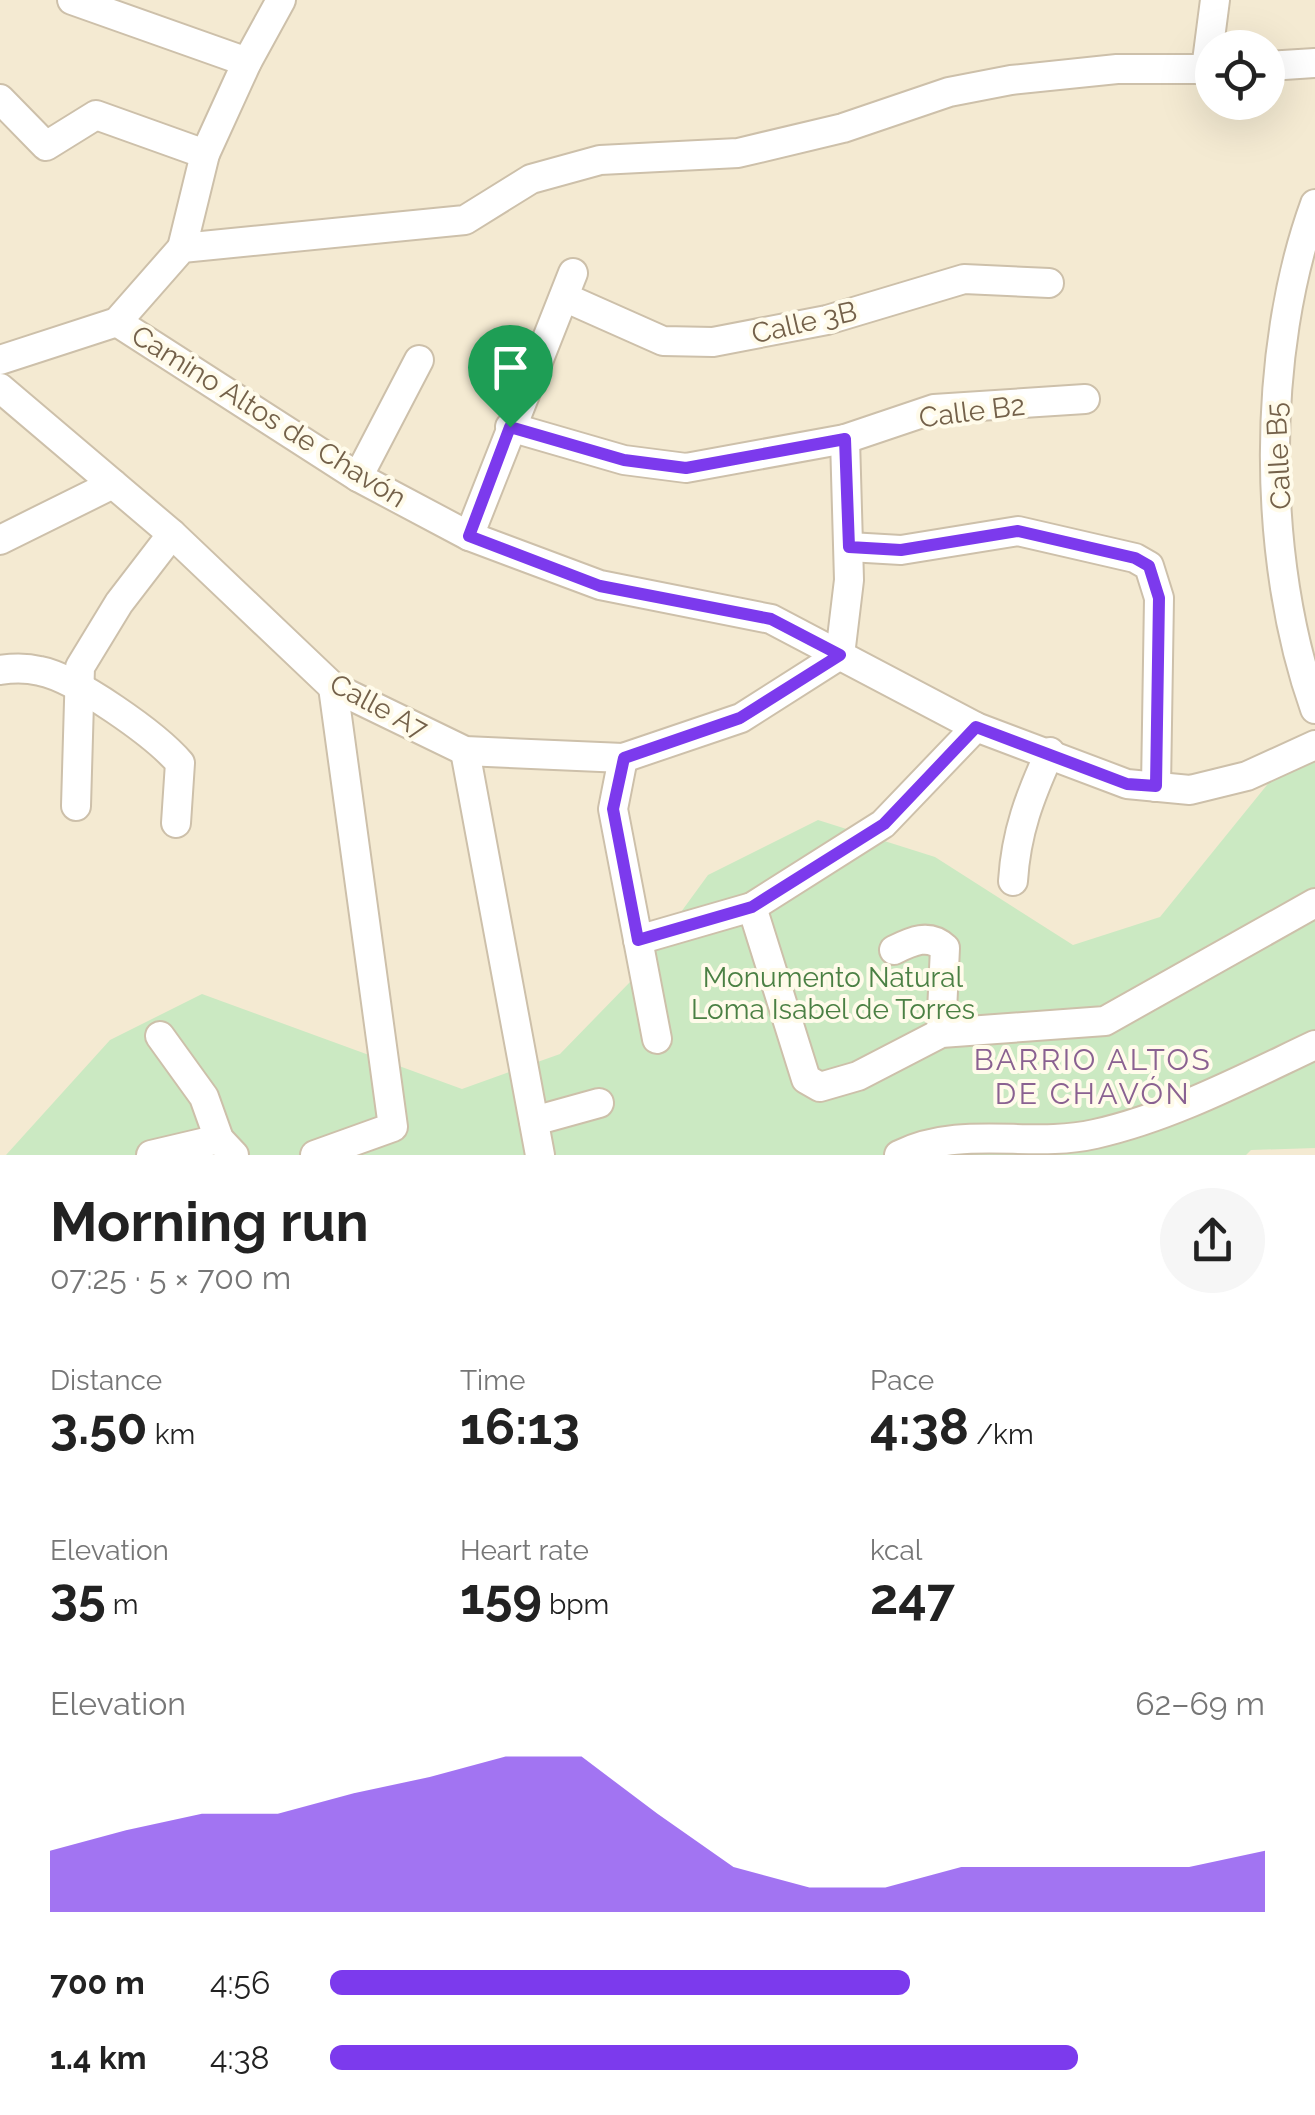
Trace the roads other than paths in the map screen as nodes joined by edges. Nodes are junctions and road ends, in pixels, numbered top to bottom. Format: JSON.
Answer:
{"nodes":[{"id":1,"x":72,"y":0,"type":"edge"},
{"id":2,"x":281,"y":0,"type":"edge"},
{"id":3,"x":1214,"y":0,"type":"edge"},
{"id":4,"x":1212,"y":30,"type":"edge"},
{"id":5,"x":247,"y":62,"type":"junction"},
{"id":6,"x":1315,"y":63,"type":"edge"},
{"id":7,"x":1285,"y":65,"type":"edge"},
{"id":8,"x":1195,"y":69,"type":"edge"},
{"id":9,"x":0,"y":99,"type":"edge"},
{"id":10,"x":205,"y":154,"type":"junction"},
{"id":11,"x":1315,"y":204,"type":"edge"},
{"id":12,"x":182,"y":248,"type":"junction"},
{"id":13,"x":1049,"y":283,"type":"dead end"},
{"id":14,"x":117,"y":322,"type":"junction"},
{"id":15,"x":0,"y":360,"type":"edge"},
{"id":16,"x":419,"y":360,"type":"dead end"},
{"id":17,"x":0,"y":388,"type":"edge"},
{"id":18,"x":1086,"y":399,"type":"dead end"},
{"id":19,"x":510,"y":427,"type":"junction"},
{"id":20,"x":845,"y":439,"type":"junction"},
{"id":21,"x":358,"y":477,"type":"junction"},
{"id":22,"x":113,"y":484,"type":"junction"},
{"id":23,"x":172,"y":534,"type":"junction"},
{"id":24,"x":469,"y":536,"type":"junction"},
{"id":25,"x":0,"y":540,"type":"edge"},
{"id":26,"x":849,"y":547,"type":"junction"},
{"id":27,"x":840,"y":655,"type":"junction"},
{"id":28,"x":0,"y":670,"type":"edge"},
{"id":29,"x":333,"y":687,"type":"junction"},
{"id":30,"x":80,"y":690,"type":"junction"},
{"id":31,"x":1315,"y":709,"type":"edge"},
{"id":32,"x":976,"y":727,"type":"junction"},
{"id":33,"x":1315,"y":744,"type":"edge"},
{"id":34,"x":465,"y":751,"type":"junction"},
{"id":35,"x":1050,"y":752,"type":"junction"},
{"id":36,"x":624,"y":758,"type":"junction"},
{"id":37,"x":1156,"y":786,"type":"junction"},
{"id":38,"x":76,"y":806,"type":"dead end"},
{"id":39,"x":176,"y":823,"type":"dead end"},
{"id":40,"x":1013,"y":881,"type":"dead end"},
{"id":41,"x":1315,"y":903,"type":"edge"},
{"id":42,"x":752,"y":907,"type":"junction"},
{"id":43,"x":638,"y":940,"type":"junction"},
{"id":44,"x":894,"y":950,"type":"dead end"},
{"id":45,"x":941,"y":1033,"type":"junction"},
{"id":46,"x":160,"y":1036,"type":"dead end"},
{"id":47,"x":657,"y":1038,"type":"dead end"},
{"id":48,"x":1315,"y":1046,"type":"edge"},
{"id":49,"x":599,"y":1102,"type":"dead end"},
{"id":50,"x":534,"y":1121,"type":"junction"},
{"id":51,"x":227,"y":1147,"type":"edge"},
{"id":52,"x":151,"y":1155,"type":"edge"},
{"id":53,"x":315,"y":1155,"type":"edge"},
{"id":54,"x":540,"y":1155,"type":"edge"},
{"id":55,"x":899,"y":1155,"type":"edge"}],
"edges":[{"from":1,"to":5,"type":"street"},
{"from":2,"to":5,"type":"street"},
{"from":3,"to":4,"type":"street"},
{"from":5,"to":10,"type":"street"},
{"from":6,"to":7,"type":"street"},
{"from":8,"to":12,"type":"street"},
{"from":9,"to":10,"type":"street"},
{"from":10,"to":12,"type":"street"},
{"from":11,"to":31,"type":"street","name":"Calle B5"},
{"from":12,"to":14,"type":"street"},
{"from":13,"to":19,"type":"street","name":"Calle 3B"},
{"from":14,"to":15,"type":"street"},
{"from":14,"to":21,"type":"street","name":"Camino Altos de Chavón"},
{"from":16,"to":21,"type":"street"},
{"from":17,"to":22,"type":"street","name":"Calle A7"},
{"from":18,"to":20,"type":"street","name":"Calle B2"},
{"from":19,"to":20,"type":"street","name":"Calle B2"},
{"from":19,"to":24,"type":"street"},
{"from":20,"to":26,"type":"street"},
{"from":21,"to":24,"type":"street","name":"Camino Altos de Chavón"},
{"from":22,"to":23,"type":"street","name":"Calle A7"},
{"from":22,"to":25,"type":"street"},
{"from":23,"to":29,"type":"street","name":"Calle A7"},
{"from":23,"to":30,"type":"street"},
{"from":24,"to":27,"type":"street","name":"Camino Altos de Chavón"},
{"from":26,"to":27,"type":"street"},
{"from":26,"to":37,"type":"street"},
{"from":27,"to":32,"type":"street","name":"Camino Altos de Chavón"},
{"from":27,"to":36,"type":"street","name":"Calle A7"},
{"from":28,"to":30,"type":"street"},
{"from":29,"to":34,"type":"street","name":"Calle A7"},
{"from":29,"to":53,"type":"street"},
{"from":30,"to":38,"type":"street"},
{"from":30,"to":39,"type":"street"},
{"from":32,"to":35,"type":"street","name":"Camino Altos de Chavón"},
{"from":32,"to":42,"type":"street"},
{"from":33,"to":37,"type":"street","name":"Camino Altos de Chavón"},
{"from":34,"to":36,"type":"street","name":"Calle A7"},
{"from":34,"to":50,"type":"street"},
{"from":35,"to":37,"type":"street","name":"Camino Altos de Chavón"},
{"from":35,"to":40,"type":"street"},
{"from":36,"to":43,"type":"street"},
{"from":41,"to":45,"type":"street"},
{"from":42,"to":43,"type":"street"},
{"from":42,"to":45,"type":"street"},
{"from":43,"to":47,"type":"street"},
{"from":44,"to":45,"type":"street"},
{"from":46,"to":51,"type":"street"},
{"from":48,"to":55,"type":"street"},
{"from":49,"to":50,"type":"street"},
{"from":50,"to":54,"type":"street"},
{"from":51,"to":52,"type":"street"}]}
